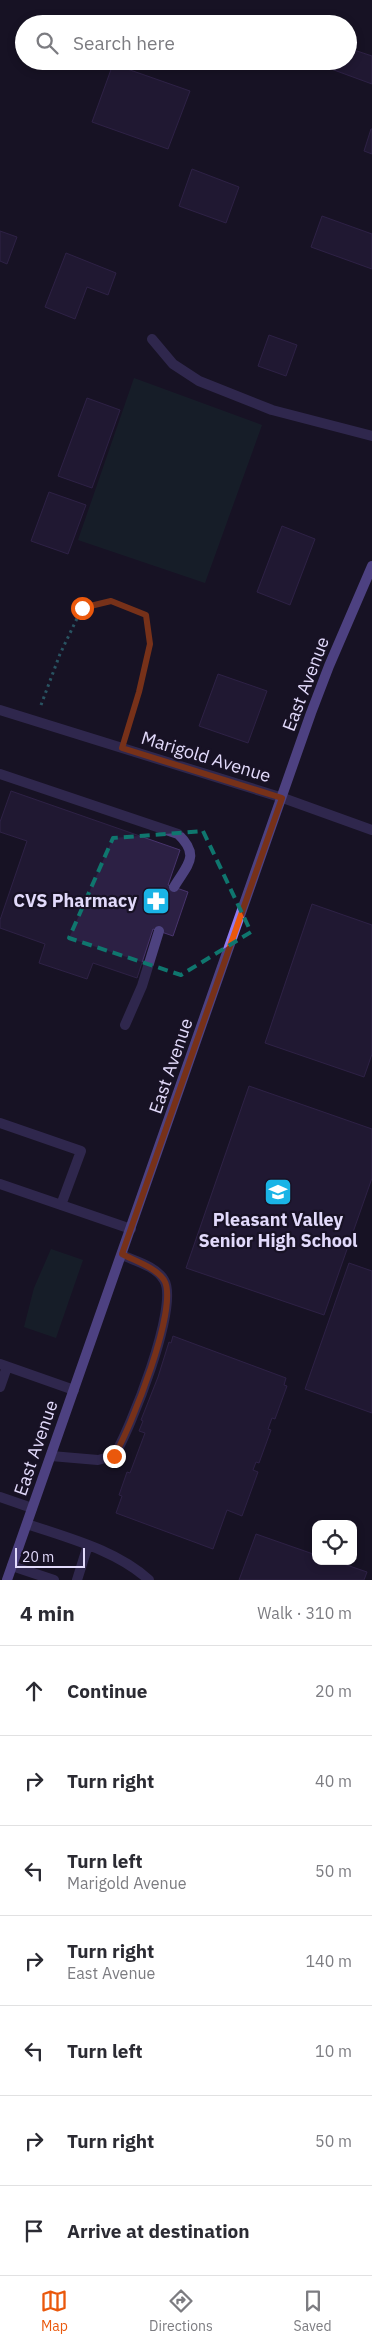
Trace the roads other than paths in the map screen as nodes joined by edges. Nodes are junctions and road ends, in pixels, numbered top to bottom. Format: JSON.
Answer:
{"nodes":[{"id":1,"x":152,"y":339,"type":"dead end"},
{"id":2,"x":372,"y":436,"type":"edge"},
{"id":3,"x":372,"y":566,"type":"edge"},
{"id":4,"x":0,"y":710,"type":"edge"},
{"id":5,"x":0,"y":774,"type":"edge"},
{"id":6,"x":282,"y":798,"type":"junction"},
{"id":7,"x":372,"y":830,"type":"edge"},
{"id":8,"x":174,"y":887,"type":"dead end"},
{"id":9,"x":159,"y":931,"type":"dead end"},
{"id":10,"x":125,"y":1025,"type":"dead end"},
{"id":11,"x":0,"y":1123,"type":"edge"},
{"id":12,"x":0,"y":1184,"type":"edge"},
{"id":13,"x":61,"y":1205,"type":"junction"},
{"id":14,"x":131,"y":1229,"type":"junction"},
{"id":15,"x":122,"y":1254,"type":"junction"},
{"id":16,"x":4,"y":1366,"type":"edge"},
{"id":17,"x":0,"y":1387,"type":"edge"},
{"id":18,"x":74,"y":1390,"type":"junction"},
{"id":19,"x":51,"y":1456,"type":"junction"},
{"id":20,"x":0,"y":1497,"type":"edge"},
{"id":21,"x":32,"y":1508,"type":"junction"},
{"id":22,"x":27,"y":1524,"type":"junction"},
{"id":23,"x":88,"y":1546,"type":"junction"},
{"id":24,"x":12,"y":1566,"type":"junction"},
{"id":25,"x":7,"y":1580,"type":"edge"},
{"id":26,"x":54,"y":1580,"type":"edge"},
{"id":27,"x":77,"y":1580,"type":"edge"},
{"id":28,"x":149,"y":1580,"type":"edge"}],
"edges":[{"from":1,"to":2,"type":"street"},
{"from":3,"to":6,"type":"main road","name":"East Avenue"},
{"from":4,"to":6,"type":"street","name":"Marigold Avenue"},
{"from":5,"to":8,"type":"street"},
{"from":6,"to":7,"type":"street","name":"Marigold Avenue"},
{"from":6,"to":14,"type":"main road","name":"East Avenue"},
{"from":9,"to":10,"type":"street"},
{"from":11,"to":13,"type":"street"},
{"from":12,"to":13,"type":"street"},
{"from":13,"to":14,"type":"street"},
{"from":14,"to":15,"type":"main road","name":"East Avenue"},
{"from":15,"to":18,"type":"main road","name":"East Avenue"},
{"from":15,"to":19,"type":"street"},
{"from":16,"to":17,"type":"street"},
{"from":16,"to":18,"type":"street"},
{"from":18,"to":19,"type":"main road","name":"East Avenue"},
{"from":19,"to":21,"type":"main road","name":"East Avenue"},
{"from":20,"to":21,"type":"street"},
{"from":21,"to":22,"type":"main road","name":"East Avenue"},
{"from":22,"to":23,"type":"street"},
{"from":22,"to":24,"type":"main road","name":"East Avenue"},
{"from":23,"to":27,"type":"street"},
{"from":23,"to":28,"type":"street"},
{"from":24,"to":25,"type":"main road","name":"East Avenue"},
{"from":24,"to":26,"type":"street"}]}
